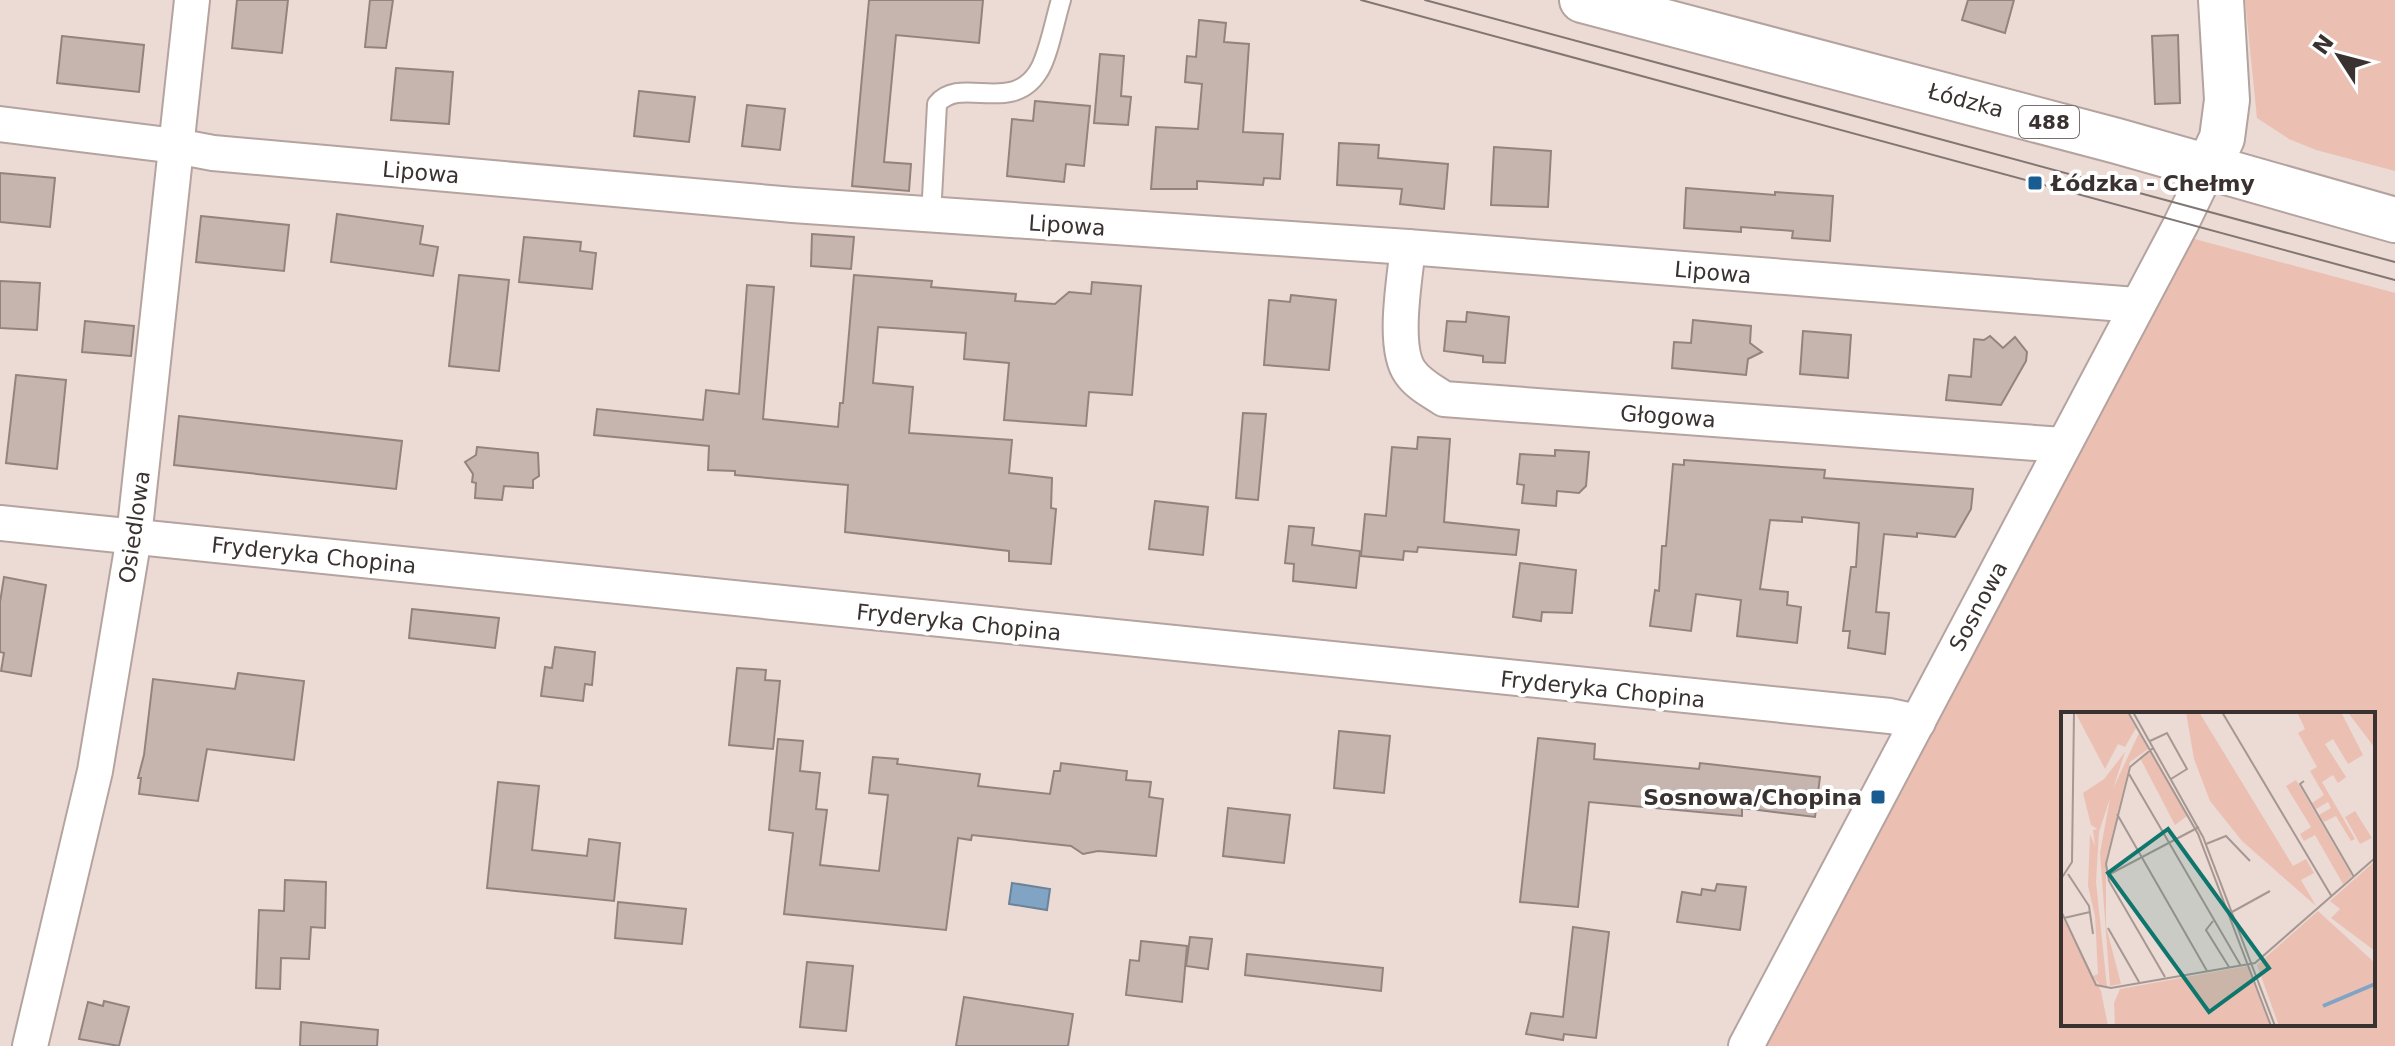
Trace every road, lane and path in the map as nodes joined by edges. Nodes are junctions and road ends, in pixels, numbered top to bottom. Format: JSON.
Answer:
{"nodes":[{"id":1,"x":192,"y":0,"type":"edge"},
{"id":2,"x":1061,"y":0,"type":"edge"},
{"id":3,"x":1582,"y":0,"type":"edge"},
{"id":4,"x":2221,"y":0,"type":"edge"},
{"id":5,"x":0,"y":124,"type":"edge"},
{"id":6,"x":176,"y":146,"type":"junction"},
{"id":7,"x":2209,"y":166,"type":"junction"},
{"id":8,"x":931,"y":216,"type":"junction"},
{"id":9,"x":2395,"y":220,"type":"edge"},
{"id":10,"x":1408,"y":247,"type":"junction"},
{"id":11,"x":2136,"y":305,"type":"junction"},
{"id":12,"x":2063,"y":445,"type":"junction"},
{"id":13,"x":0,"y":523,"type":"edge"},
{"id":14,"x":134,"y":537,"type":"junction"},
{"id":15,"x":1918,"y":722,"type":"junction"},
{"id":16,"x":30,"y":1046,"type":"edge"},
{"id":17,"x":1746,"y":1046,"type":"edge"}],
"edges":[{"from":1,"to":6,"type":"street","name":"Osiedlowa"},
{"from":2,"to":8,"type":"lane"},
{"from":3,"to":7,"type":"main road","name":"Łódzka","number":"488"},
{"from":4,"to":7,"type":"main road"},
{"from":5,"to":6,"type":"street","name":"Lipowa"},
{"from":6,"to":8,"type":"street","name":"Lipowa"},
{"from":6,"to":14,"type":"street","name":"Osiedlowa"},
{"from":7,"to":9,"type":"main road","name":"Łódzka","number":"488"},
{"from":7,"to":11,"type":"street","name":"Sosnowa"},
{"from":8,"to":10,"type":"street","name":"Lipowa"},
{"from":10,"to":11,"type":"street","name":"Lipowa"},
{"from":10,"to":12,"type":"street","name":"Głogowa"},
{"from":11,"to":12,"type":"street","name":"Sosnowa"},
{"from":12,"to":15,"type":"street","name":"Sosnowa"},
{"from":13,"to":14,"type":"street","name":"Fryderyka Chopina"},
{"from":14,"to":15,"type":"street","name":"Fryderyka Chopina"},
{"from":14,"to":16,"type":"street","name":"Osiedlowa"},
{"from":15,"to":17,"type":"street","name":"Sosnowa"}]}
